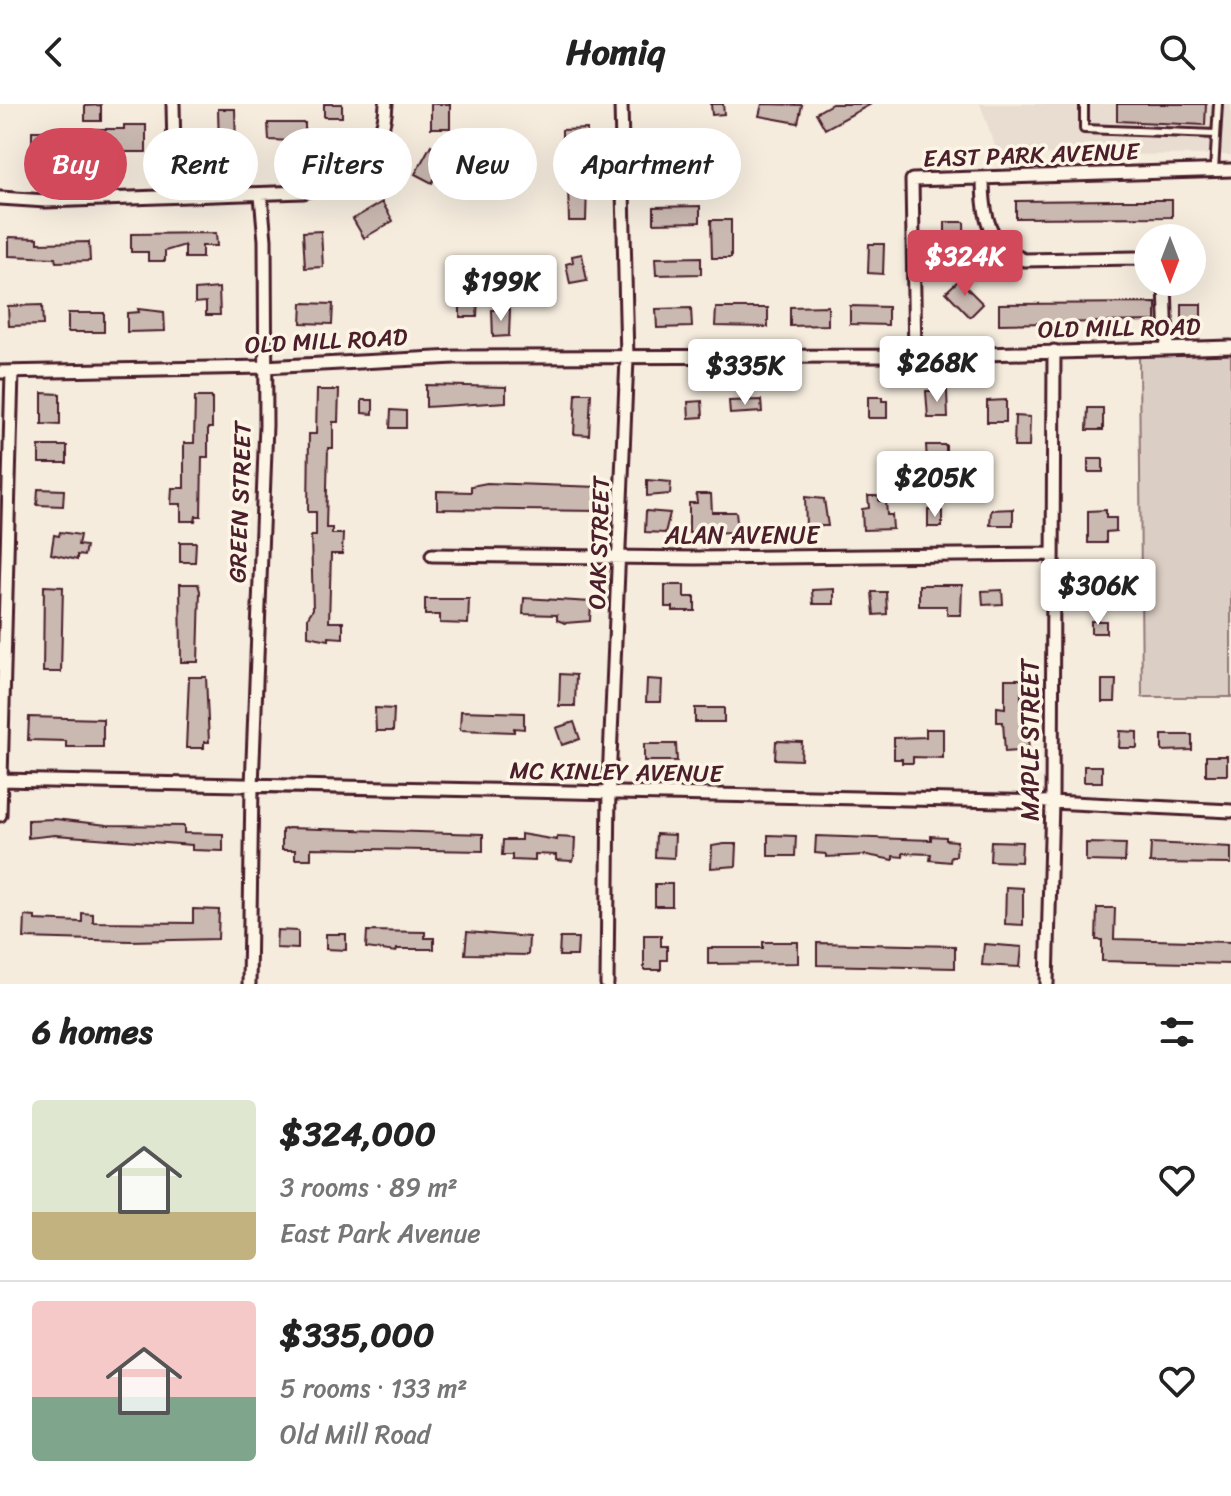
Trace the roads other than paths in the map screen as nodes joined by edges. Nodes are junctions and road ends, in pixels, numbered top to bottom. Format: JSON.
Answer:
{"nodes":[{"id":1,"x":173,"y":104,"type":"edge"},
{"id":2,"x":386,"y":104,"type":"edge"},
{"id":3,"x":621,"y":104,"type":"edge"},
{"id":4,"x":1084,"y":104,"type":"edge"},
{"id":5,"x":1218,"y":104,"type":"edge"},
{"id":6,"x":174,"y":128,"type":"edge"},
{"id":7,"x":1216,"y":134,"type":"junction"},
{"id":8,"x":1231,"y":170,"type":"edge"},
{"id":9,"x":1214,"y":171,"type":"junction"},
{"id":10,"x":983,"y":178,"type":"junction"},
{"id":11,"x":261,"y":196,"type":"joint"},
{"id":12,"x":143,"y":197,"type":"edge"},
{"id":13,"x":0,"y":198,"type":"edge"},
{"id":14,"x":1134,"y":258,"type":"edge"},
{"id":15,"x":1165,"y":296,"type":"edge"},
{"id":16,"x":1231,"y":347,"type":"edge"},
{"id":17,"x":1167,"y":348,"type":"junction"},
{"id":18,"x":1054,"y":351,"type":"junction"},
{"id":19,"x":915,"y":356,"type":"junction"},
{"id":20,"x":627,"y":359,"type":"junction"},
{"id":21,"x":264,"y":367,"type":"junction"},
{"id":22,"x":6,"y":372,"type":"edge"},
{"id":23,"x":1052,"y":554,"type":"junction"},
{"id":24,"x":432,"y":555,"type":"dead end"},
{"id":25,"x":621,"y":556,"type":"junction"},
{"id":26,"x":4,"y":577,"type":"edge"},
{"id":27,"x":1,"y":780,"type":"edge"},
{"id":28,"x":252,"y":786,"type":"junction"},
{"id":29,"x":609,"y":794,"type":"junction"},
{"id":30,"x":1052,"y":802,"type":"junction"},
{"id":31,"x":1231,"y":811,"type":"edge"},
{"id":32,"x":0,"y":815,"type":"edge"},
{"id":33,"x":249,"y":984,"type":"edge"},
{"id":34,"x":607,"y":984,"type":"edge"},
{"id":35,"x":1047,"y":984,"type":"edge"}],
"edges":[{"from":1,"to":6,"type":"street"},
{"from":2,"to":11,"type":"street"},
{"from":3,"to":20,"type":"street","name":"OAK STREET"},
{"from":4,"to":7,"type":"lane"},
{"from":5,"to":7,"type":"lane"},
{"from":7,"to":9,"type":"lane"},
{"from":8,"to":9,"type":"street","name":"EAST PARK AVENUE"},
{"from":9,"to":10,"type":"street","name":"EAST PARK AVENUE"},
{"from":10,"to":14,"type":"street"},
{"from":10,"to":19,"type":"street","name":"EAST PARK AVENUE"},
{"from":11,"to":21,"type":"street","name":"GREEN STREET"},
{"from":12,"to":13,"type":"street"},
{"from":15,"to":17,"type":"street"},
{"from":16,"to":17,"type":"street","name":"OLD MILL ROAD"},
{"from":17,"to":18,"type":"street","name":"OLD MILL ROAD"},
{"from":18,"to":19,"type":"street","name":"OLD MILL ROAD"},
{"from":18,"to":23,"type":"street","name":"MAPLE STREET"},
{"from":19,"to":20,"type":"street","name":"OLD MILL ROAD"},
{"from":20,"to":21,"type":"street","name":"OLD MILL ROAD"},
{"from":20,"to":25,"type":"street","name":"OAK STREET"},
{"from":21,"to":22,"type":"street","name":"OLD MILL ROAD"},
{"from":21,"to":28,"type":"street","name":"GREEN STREET"},
{"from":22,"to":26,"type":"street"},
{"from":23,"to":25,"type":"street","name":"ALAN AVENUE"},
{"from":23,"to":30,"type":"street","name":"MAPLE STREET"},
{"from":24,"to":25,"type":"street","name":"ALAN AVENUE"},
{"from":25,"to":29,"type":"street","name":"OAK STREET"},
{"from":26,"to":27,"type":"street"},
{"from":27,"to":28,"type":"street","name":"MC KINLEY AVENUE"},
{"from":27,"to":32,"type":"street"},
{"from":28,"to":29,"type":"street","name":"MC KINLEY AVENUE"},
{"from":28,"to":33,"type":"street","name":"GREEN STREET"},
{"from":29,"to":30,"type":"street","name":"MC KINLEY AVENUE"},
{"from":29,"to":34,"type":"street","name":"OAK STREET"},
{"from":30,"to":31,"type":"street","name":"MC KINLEY AVENUE"},
{"from":30,"to":35,"type":"street","name":"MAPLE STREET"}]}
